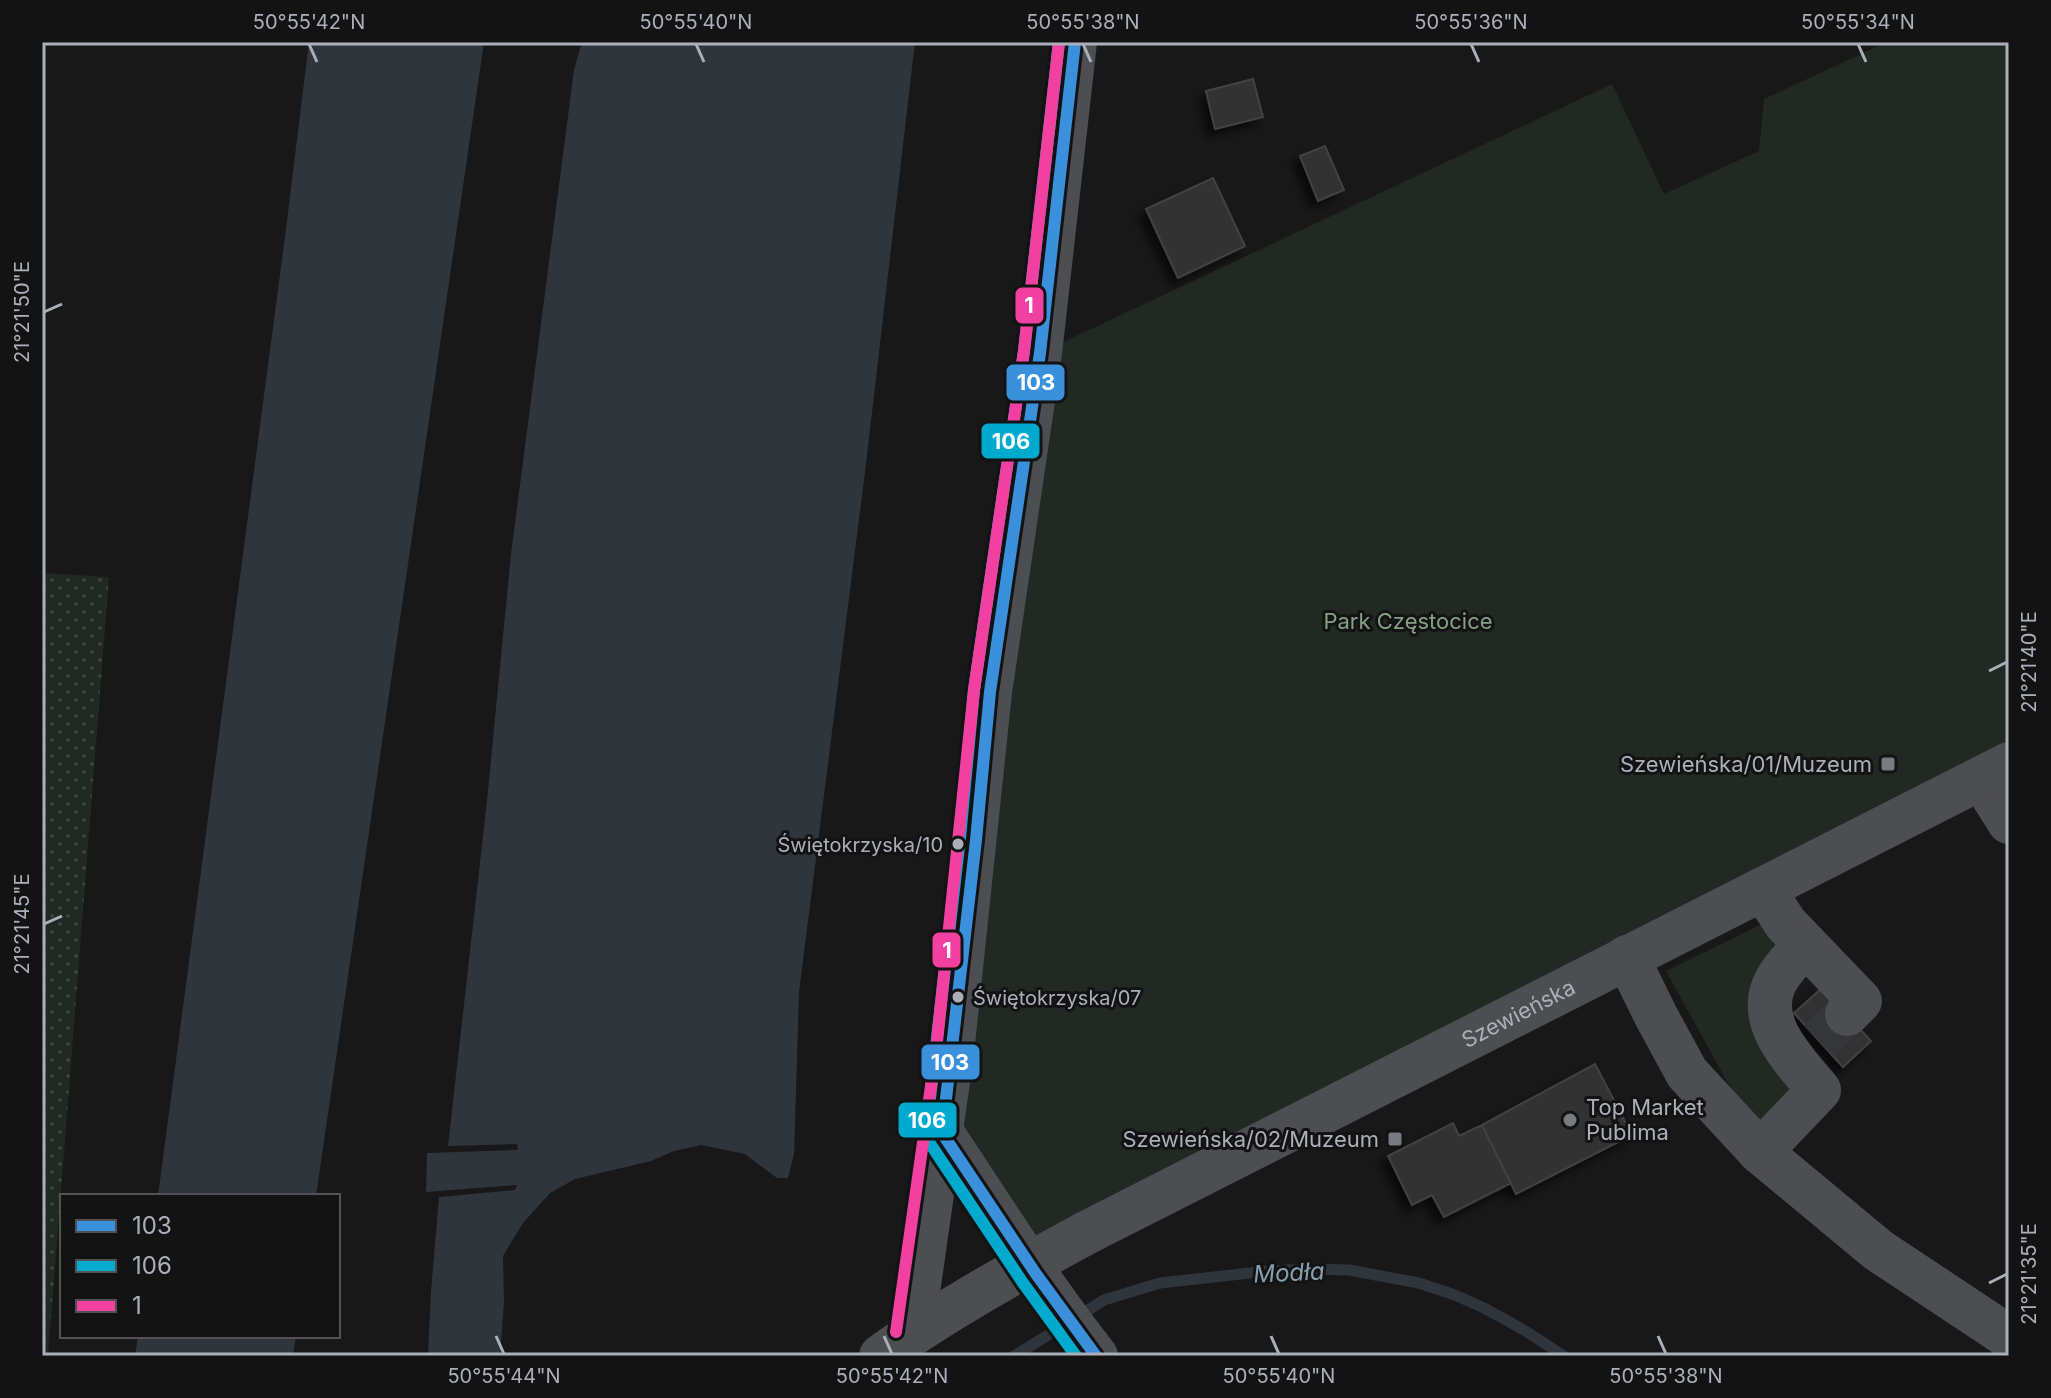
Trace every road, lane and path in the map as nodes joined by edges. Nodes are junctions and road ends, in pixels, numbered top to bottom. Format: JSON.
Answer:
{"nodes":[{"id":1,"x":1075,"y":42,"type":"edge"},
{"id":2,"x":1996,"y":772,"type":"edge"},
{"id":3,"x":2009,"y":822,"type":"edge"},
{"id":4,"x":1763,"y":889,"type":"junction"},
{"id":5,"x":1805,"y":944,"type":"junction"},
{"id":6,"x":1627,"y":957,"type":"junction"},
{"id":7,"x":1821,"y":1040,"type":"junction"},
{"id":8,"x":942,"y":1133,"type":"junction"},
{"id":9,"x":1760,"y":1152,"type":"junction"},
{"id":10,"x":1040,"y":1280,"type":"junction"},
{"id":11,"x":2009,"y":1337,"type":"edge"},
{"id":12,"x":896,"y":1345,"type":"edge"},
{"id":13,"x":1090,"y":1348,"type":"edge"}],
"edges":[{"from":1,"to":8,"type":"street"},
{"from":2,"to":3,"type":"street"},
{"from":2,"to":4,"type":"street","name":"Szewieńska"},
{"from":4,"to":5,"type":"street"},
{"from":4,"to":6,"type":"street","name":"Szewieńska"},
{"from":5,"to":7,"type":"street"},
{"from":5,"to":7,"type":"street"},
{"from":6,"to":9,"type":"street"},
{"from":6,"to":10,"type":"street","name":"Szewieńska"},
{"from":7,"to":9,"type":"street"},
{"from":8,"to":10,"type":"street"},
{"from":8,"to":12,"type":"street"},
{"from":9,"to":11,"type":"street"},
{"from":10,"to":12,"type":"street","name":"Szewieńska"},
{"from":10,"to":13,"type":"street"}]}
